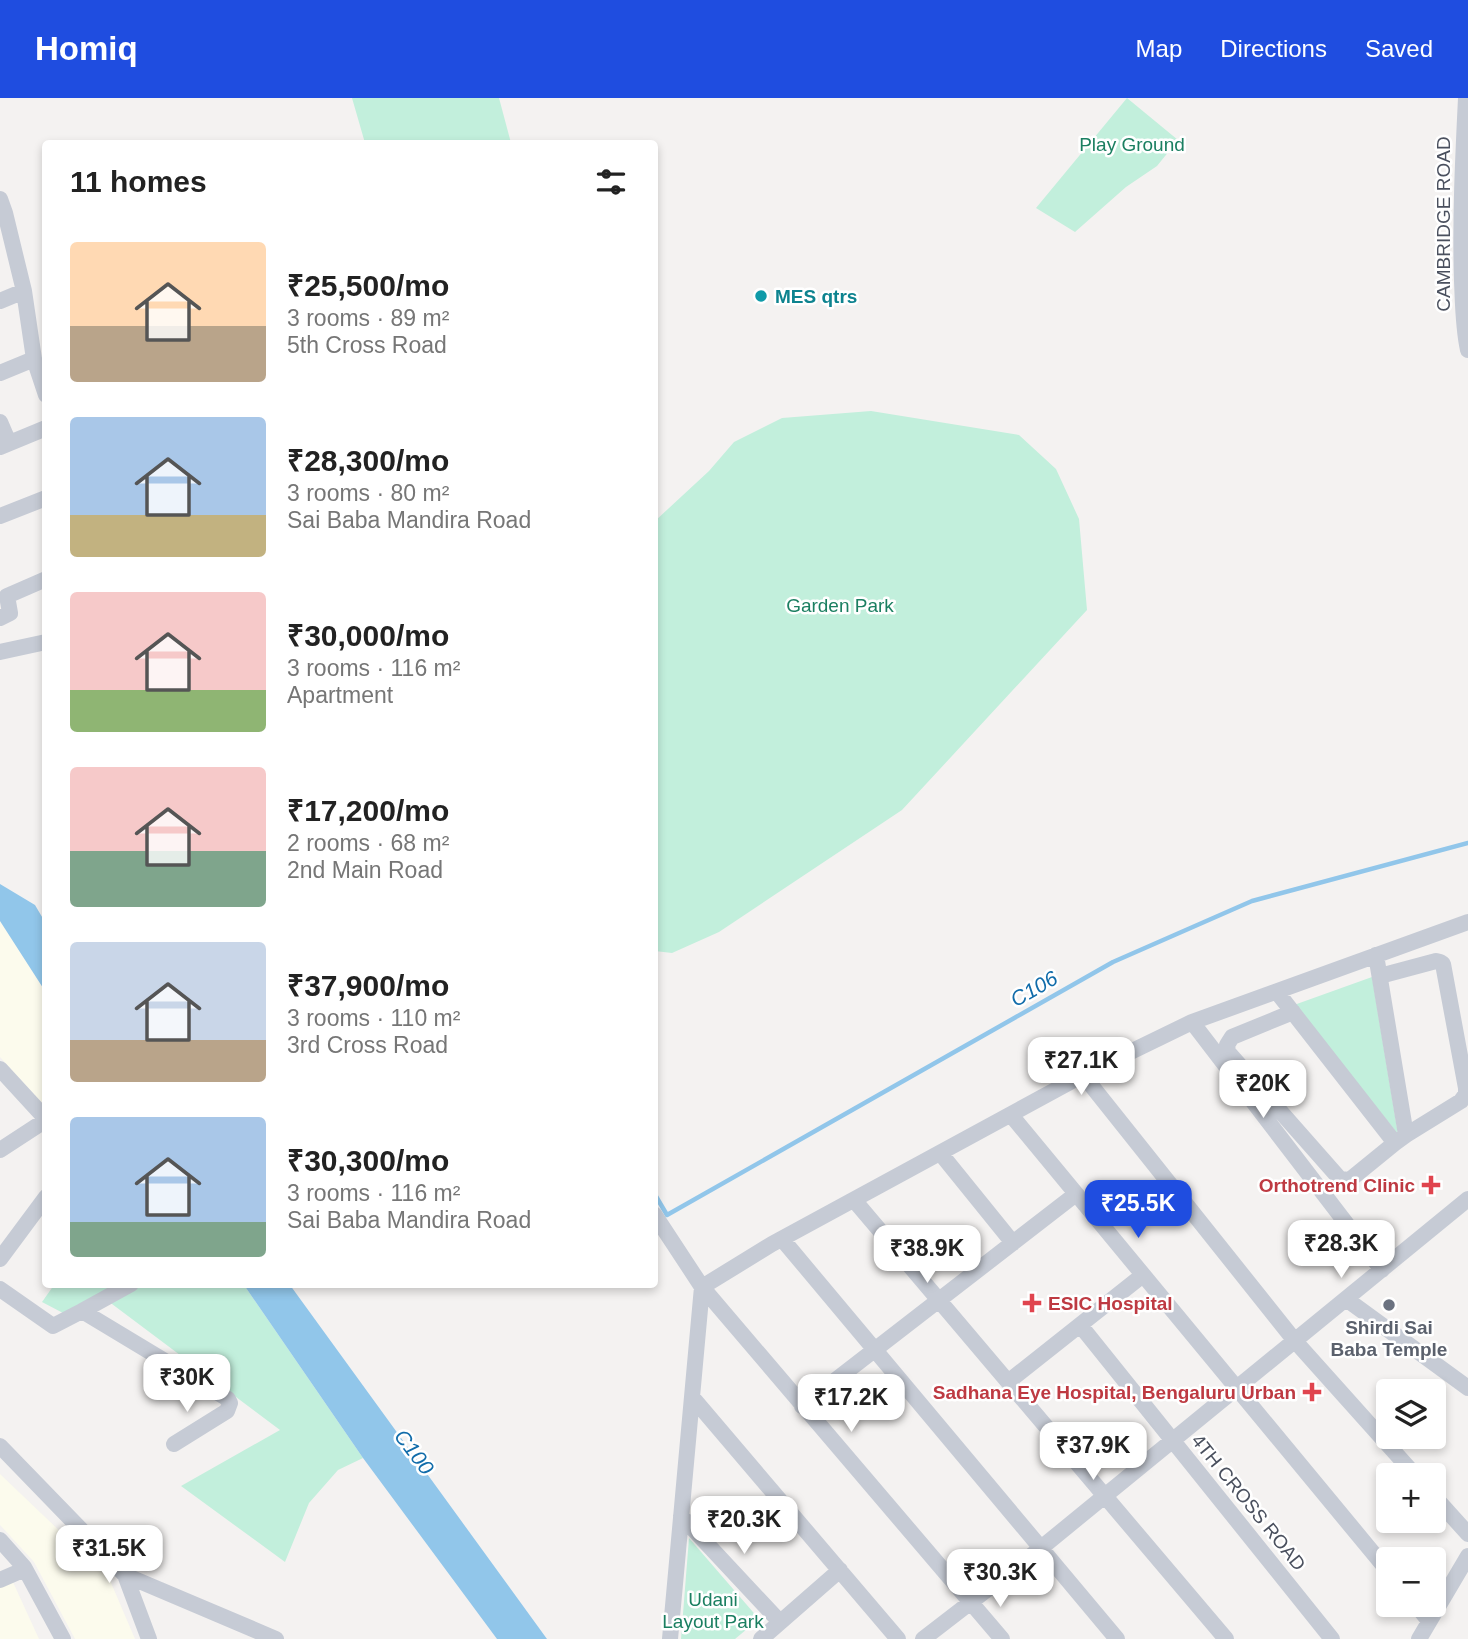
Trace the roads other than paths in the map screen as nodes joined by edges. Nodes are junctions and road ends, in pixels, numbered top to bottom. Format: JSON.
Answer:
{"nodes":[{"id":1,"x":1466,"y":98,"type":"edge"},
{"id":2,"x":2,"y":209,"type":"edge"},
{"id":3,"x":24,"y":291,"type":"junction"},
{"id":4,"x":0,"y":301,"type":"edge"},
{"id":5,"x":1468,"y":350,"type":"edge"},
{"id":6,"x":34,"y":359,"type":"junction"},
{"id":7,"x":0,"y":373,"type":"edge"},
{"id":8,"x":42,"y":383,"type":"edge"},
{"id":9,"x":0,"y":422,"type":"edge"},
{"id":10,"x":42,"y":430,"type":"edge"},
{"id":11,"x":4,"y":445,"type":"edge"},
{"id":12,"x":42,"y":500,"type":"edge"},
{"id":13,"x":0,"y":516,"type":"edge"},
{"id":14,"x":42,"y":581,"type":"edge"},
{"id":15,"x":0,"y":618,"type":"edge"},
{"id":16,"x":42,"y":643,"type":"edge"},
{"id":17,"x":0,"y":652,"type":"edge"},
{"id":18,"x":1468,"y":922,"type":"edge"},
{"id":19,"x":1376,"y":955,"type":"junction"},
{"id":20,"x":1380,"y":976,"type":"junction"},
{"id":21,"x":1277,"y":992,"type":"junction"},
{"id":22,"x":1293,"y":1012,"type":"junction"},
{"id":23,"x":1192,"y":1023,"type":"junction"},
{"id":24,"x":0,"y":1069,"type":"edge"},
{"id":25,"x":1083,"y":1075,"type":"junction"},
{"id":26,"x":1011,"y":1115,"type":"junction"},
{"id":27,"x":42,"y":1116,"type":"edge"},
{"id":28,"x":42,"y":1123,"type":"edge"},
{"id":29,"x":1400,"y":1139,"type":"junction"},
{"id":30,"x":0,"y":1150,"type":"edge"},
{"id":31,"x":941,"y":1154,"type":"junction"},
{"id":32,"x":1076,"y":1194,"type":"junction"},
{"id":33,"x":1468,"y":1199,"type":"edge"},
{"id":34,"x":854,"y":1200,"type":"junction"},
{"id":35,"x":42,"y":1202,"type":"edge"},
{"id":36,"x":658,"y":1220,"type":"edge"},
{"id":37,"x":782,"y":1239,"type":"junction"},
{"id":38,"x":1013,"y":1242,"type":"junction"},
{"id":39,"x":0,"y":1259,"type":"edge"},
{"id":40,"x":1382,"y":1270,"type":"junction"},
{"id":41,"x":1143,"y":1275,"type":"junction"},
{"id":42,"x":702,"y":1287,"type":"junction"},
{"id":43,"x":124,"y":1288,"type":"edge"},
{"id":44,"x":0,"y":1289,"type":"edge"},
{"id":45,"x":938,"y":1299,"type":"junction"},
{"id":46,"x":1346,"y":1299,"type":"junction"},
{"id":47,"x":82,"y":1311,"type":"junction"},
{"id":48,"x":1080,"y":1325,"type":"junction"},
{"id":49,"x":1295,"y":1341,"type":"junction"},
{"id":50,"x":874,"y":1349,"type":"junction"},
{"id":51,"x":1008,"y":1382,"type":"junction"},
{"id":52,"x":1237,"y":1388,"type":"junction"},
{"id":53,"x":1468,"y":1388,"type":"edge"},
{"id":54,"x":692,"y":1396,"type":"junction"},
{"id":55,"x":802,"y":1406,"type":"junction"},
{"id":56,"x":1172,"y":1441,"type":"junction"},
{"id":57,"x":174,"y":1444,"type":"dead end"},
{"id":58,"x":0,"y":1446,"type":"edge"},
{"id":59,"x":1404,"y":1463,"type":"edge"},
{"id":60,"x":1105,"y":1496,"type":"junction"},
{"id":61,"x":1446,"y":1509,"type":"edge"},
{"id":62,"x":681,"y":1516,"type":"junction"},
{"id":63,"x":1468,"y":1534,"type":"edge"},
{"id":64,"x":0,"y":1540,"type":"edge"},
{"id":65,"x":1041,"y":1548,"type":"junction"},
{"id":66,"x":0,"y":1556,"type":"edge"},
{"id":67,"x":1376,"y":1556,"type":"edge"},
{"id":68,"x":1468,"y":1556,"type":"edge"},
{"id":69,"x":840,"y":1570,"type":"junction"},
{"id":70,"x":16,"y":1573,"type":"junction"},
{"id":71,"x":125,"y":1576,"type":"junction"},
{"id":72,"x":0,"y":1580,"type":"edge"},
{"id":73,"x":971,"y":1603,"type":"junction"},
{"id":74,"x":1426,"y":1617,"type":"edge"},
{"id":75,"x":1429,"y":1621,"type":"junction"},
{"id":76,"x":780,"y":1622,"type":"junction"},
{"id":77,"x":51,"y":1639,"type":"edge"},
{"id":78,"x":63,"y":1639,"type":"edge"},
{"id":79,"x":149,"y":1639,"type":"edge"},
{"id":80,"x":276,"y":1639,"type":"edge"},
{"id":81,"x":670,"y":1639,"type":"edge"},
{"id":82,"x":761,"y":1639,"type":"edge"},
{"id":83,"x":898,"y":1639,"type":"edge"},
{"id":84,"x":923,"y":1639,"type":"edge"},
{"id":85,"x":1002,"y":1639,"type":"edge"},
{"id":86,"x":1117,"y":1639,"type":"edge"},
{"id":87,"x":1226,"y":1639,"type":"edge"},
{"id":88,"x":1332,"y":1639,"type":"edge"},
{"id":89,"x":1419,"y":1639,"type":"edge"}],
"edges":[{"from":1,"to":5,"type":"street","name":"CAMBRIDGE ROAD"},
{"from":2,"to":3,"type":"street"},
{"from":3,"to":4,"type":"street"},
{"from":3,"to":6,"type":"street"},
{"from":6,"to":7,"type":"street"},
{"from":6,"to":8,"type":"street"},
{"from":9,"to":11,"type":"street"},
{"from":10,"to":11,"type":"street"},
{"from":12,"to":13,"type":"street"},
{"from":14,"to":15,"type":"street"},
{"from":16,"to":17,"type":"street"},
{"from":18,"to":19,"type":"street"},
{"from":19,"to":20,"type":"street"},
{"from":19,"to":21,"type":"street"},
{"from":20,"to":29,"type":"street"},
{"from":20,"to":29,"type":"street"},
{"from":21,"to":22,"type":"street"},
{"from":21,"to":23,"type":"street"},
{"from":22,"to":29,"type":"street"},
{"from":22,"to":29,"type":"street"},
{"from":23,"to":25,"type":"street"},
{"from":23,"to":40,"type":"street"},
{"from":24,"to":27,"type":"street"},
{"from":25,"to":26,"type":"street"},
{"from":25,"to":49,"type":"street"},
{"from":26,"to":31,"type":"street"},
{"from":26,"to":32,"type":"street"},
{"from":28,"to":30,"type":"street"},
{"from":31,"to":34,"type":"street"},
{"from":31,"to":38,"type":"street"},
{"from":32,"to":38,"type":"street"},
{"from":32,"to":41,"type":"street"},
{"from":33,"to":40,"type":"street"},
{"from":34,"to":37,"type":"street"},
{"from":34,"to":45,"type":"street"},
{"from":35,"to":39,"type":"street"},
{"from":36,"to":42,"type":"street"},
{"from":37,"to":42,"type":"street"},
{"from":37,"to":50,"type":"street"},
{"from":38,"to":45,"type":"street"},
{"from":40,"to":46,"type":"street"},
{"from":41,"to":48,"type":"street"},
{"from":41,"to":52,"type":"street"},
{"from":42,"to":54,"type":"street"},
{"from":42,"to":55,"type":"street"},
{"from":43,"to":47,"type":"street"},
{"from":44,"to":47,"type":"street"},
{"from":45,"to":50,"type":"street"},
{"from":45,"to":51,"type":"street"},
{"from":46,"to":49,"type":"street"},
{"from":46,"to":53,"type":"street"},
{"from":47,"to":57,"type":"street"},
{"from":48,"to":51,"type":"street"},
{"from":48,"to":56,"type":"street","name":"4TH CROSS ROAD"},
{"from":49,"to":52,"type":"street"},
{"from":49,"to":59,"type":"street"},
{"from":50,"to":55,"type":"street"},
{"from":50,"to":65,"type":"street"},
{"from":51,"to":60,"type":"street"},
{"from":52,"to":56,"type":"street"},
{"from":52,"to":67,"type":"street"},
{"from":54,"to":62,"type":"street"},
{"from":54,"to":69,"type":"street"},
{"from":55,"to":73,"type":"street"},
{"from":56,"to":60,"type":"street"},
{"from":56,"to":88,"type":"street","name":"4TH CROSS ROAD"},
{"from":58,"to":71,"type":"street"},
{"from":60,"to":65,"type":"street"},
{"from":60,"to":87,"type":"street"},
{"from":61,"to":63,"type":"street"},
{"from":62,"to":76,"type":"street"},
{"from":62,"to":81,"type":"street"},
{"from":64,"to":78,"type":"street"},
{"from":65,"to":73,"type":"street"},
{"from":65,"to":86,"type":"street"},
{"from":66,"to":70,"type":"street"},
{"from":68,"to":75,"type":"street"},
{"from":69,"to":76,"type":"street"},
{"from":69,"to":83,"type":"street"},
{"from":70,"to":72,"type":"street"},
{"from":70,"to":77,"type":"street"},
{"from":71,"to":79,"type":"street"},
{"from":71,"to":80,"type":"street"},
{"from":73,"to":84,"type":"street"},
{"from":73,"to":85,"type":"street"},
{"from":74,"to":75,"type":"street"},
{"from":75,"to":89,"type":"street"},
{"from":76,"to":82,"type":"street"}]}
